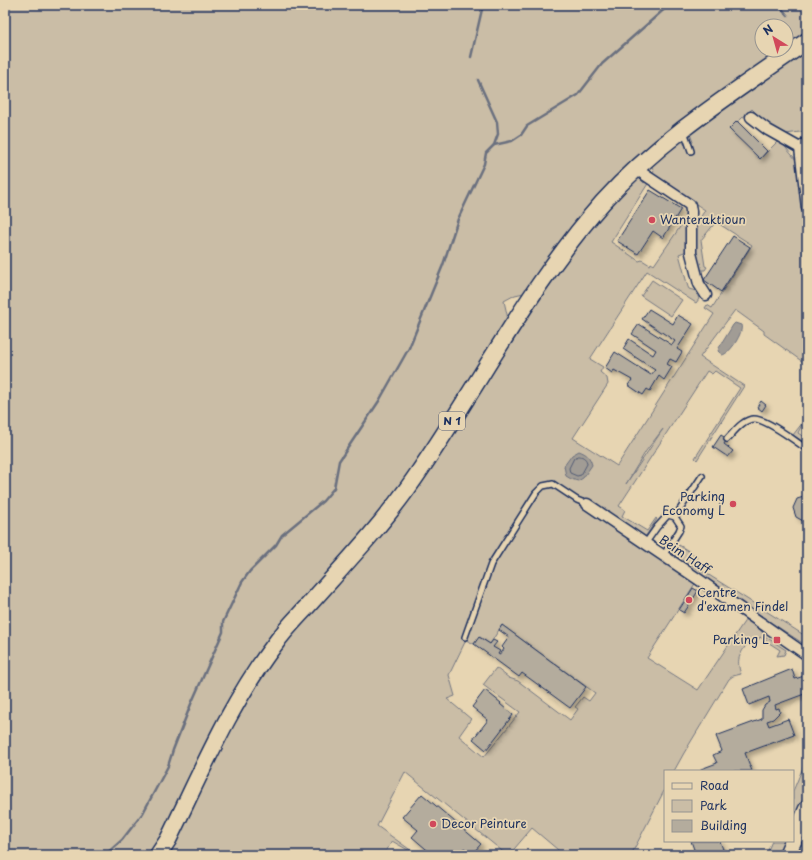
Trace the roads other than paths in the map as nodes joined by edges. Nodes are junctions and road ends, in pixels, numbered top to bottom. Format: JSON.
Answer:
{"nodes":[{"id":1,"x":807,"y":41,"type":"edge"},
{"id":2,"x":751,"y":117,"type":"dead end"},
{"id":3,"x":683,"y":129,"type":"junction"},
{"id":4,"x":803,"y":145,"type":"edge"},
{"id":5,"x":691,"y":151,"type":"dead end"},
{"id":6,"x":636,"y":169,"type":"junction"},
{"id":7,"x":807,"y":208,"type":"edge"},
{"id":8,"x":706,"y":295,"type":"dead end"},
{"id":9,"x":727,"y":439,"type":"dead end"},
{"id":10,"x":807,"y":449,"type":"edge"},
{"id":11,"x":702,"y":476,"type":"dead end"},
{"id":12,"x":587,"y":504,"type":"joint"},
{"id":13,"x":675,"y":517,"type":"junction"},
{"id":14,"x":645,"y":544,"type":"junction"},
{"id":15,"x":663,"y":556,"type":"junction"},
{"id":16,"x":464,"y":637,"type":"dead end"},
{"id":17,"x":807,"y":655,"type":"edge"},
{"id":18,"x":807,"y":809,"type":"edge"},
{"id":19,"x":794,"y":839,"type":"edge"},
{"id":20,"x":793,"y":842,"type":"edge"},
{"id":21,"x":158,"y":855,"type":"edge"},
{"id":22,"x":787,"y":855,"type":"edge"}],
"edges":[{"from":1,"to":3,"type":"main road","number":"N 1"},
{"from":2,"to":4,"type":"street"},
{"from":3,"to":5,"type":"lane"},
{"from":3,"to":6,"type":"main road","number":"N 1"},
{"from":4,"to":7,"type":"street"},
{"from":6,"to":8,"type":"street"},
{"from":6,"to":21,"type":"main road","number":"N 1"},
{"from":9,"to":10,"type":"lane"},
{"from":11,"to":13,"type":"lane"},
{"from":12,"to":14,"type":"street","name":"Beim Haff"},
{"from":12,"to":16,"type":"lane"},
{"from":13,"to":14,"type":"lane"},
{"from":13,"to":15,"type":"lane"},
{"from":14,"to":15,"type":"street","name":"Beim Haff"},
{"from":15,"to":17,"type":"street","name":"Beim Haff"},
{"from":18,"to":19,"type":"main road"},
{"from":20,"to":22,"type":"main road"}]}
